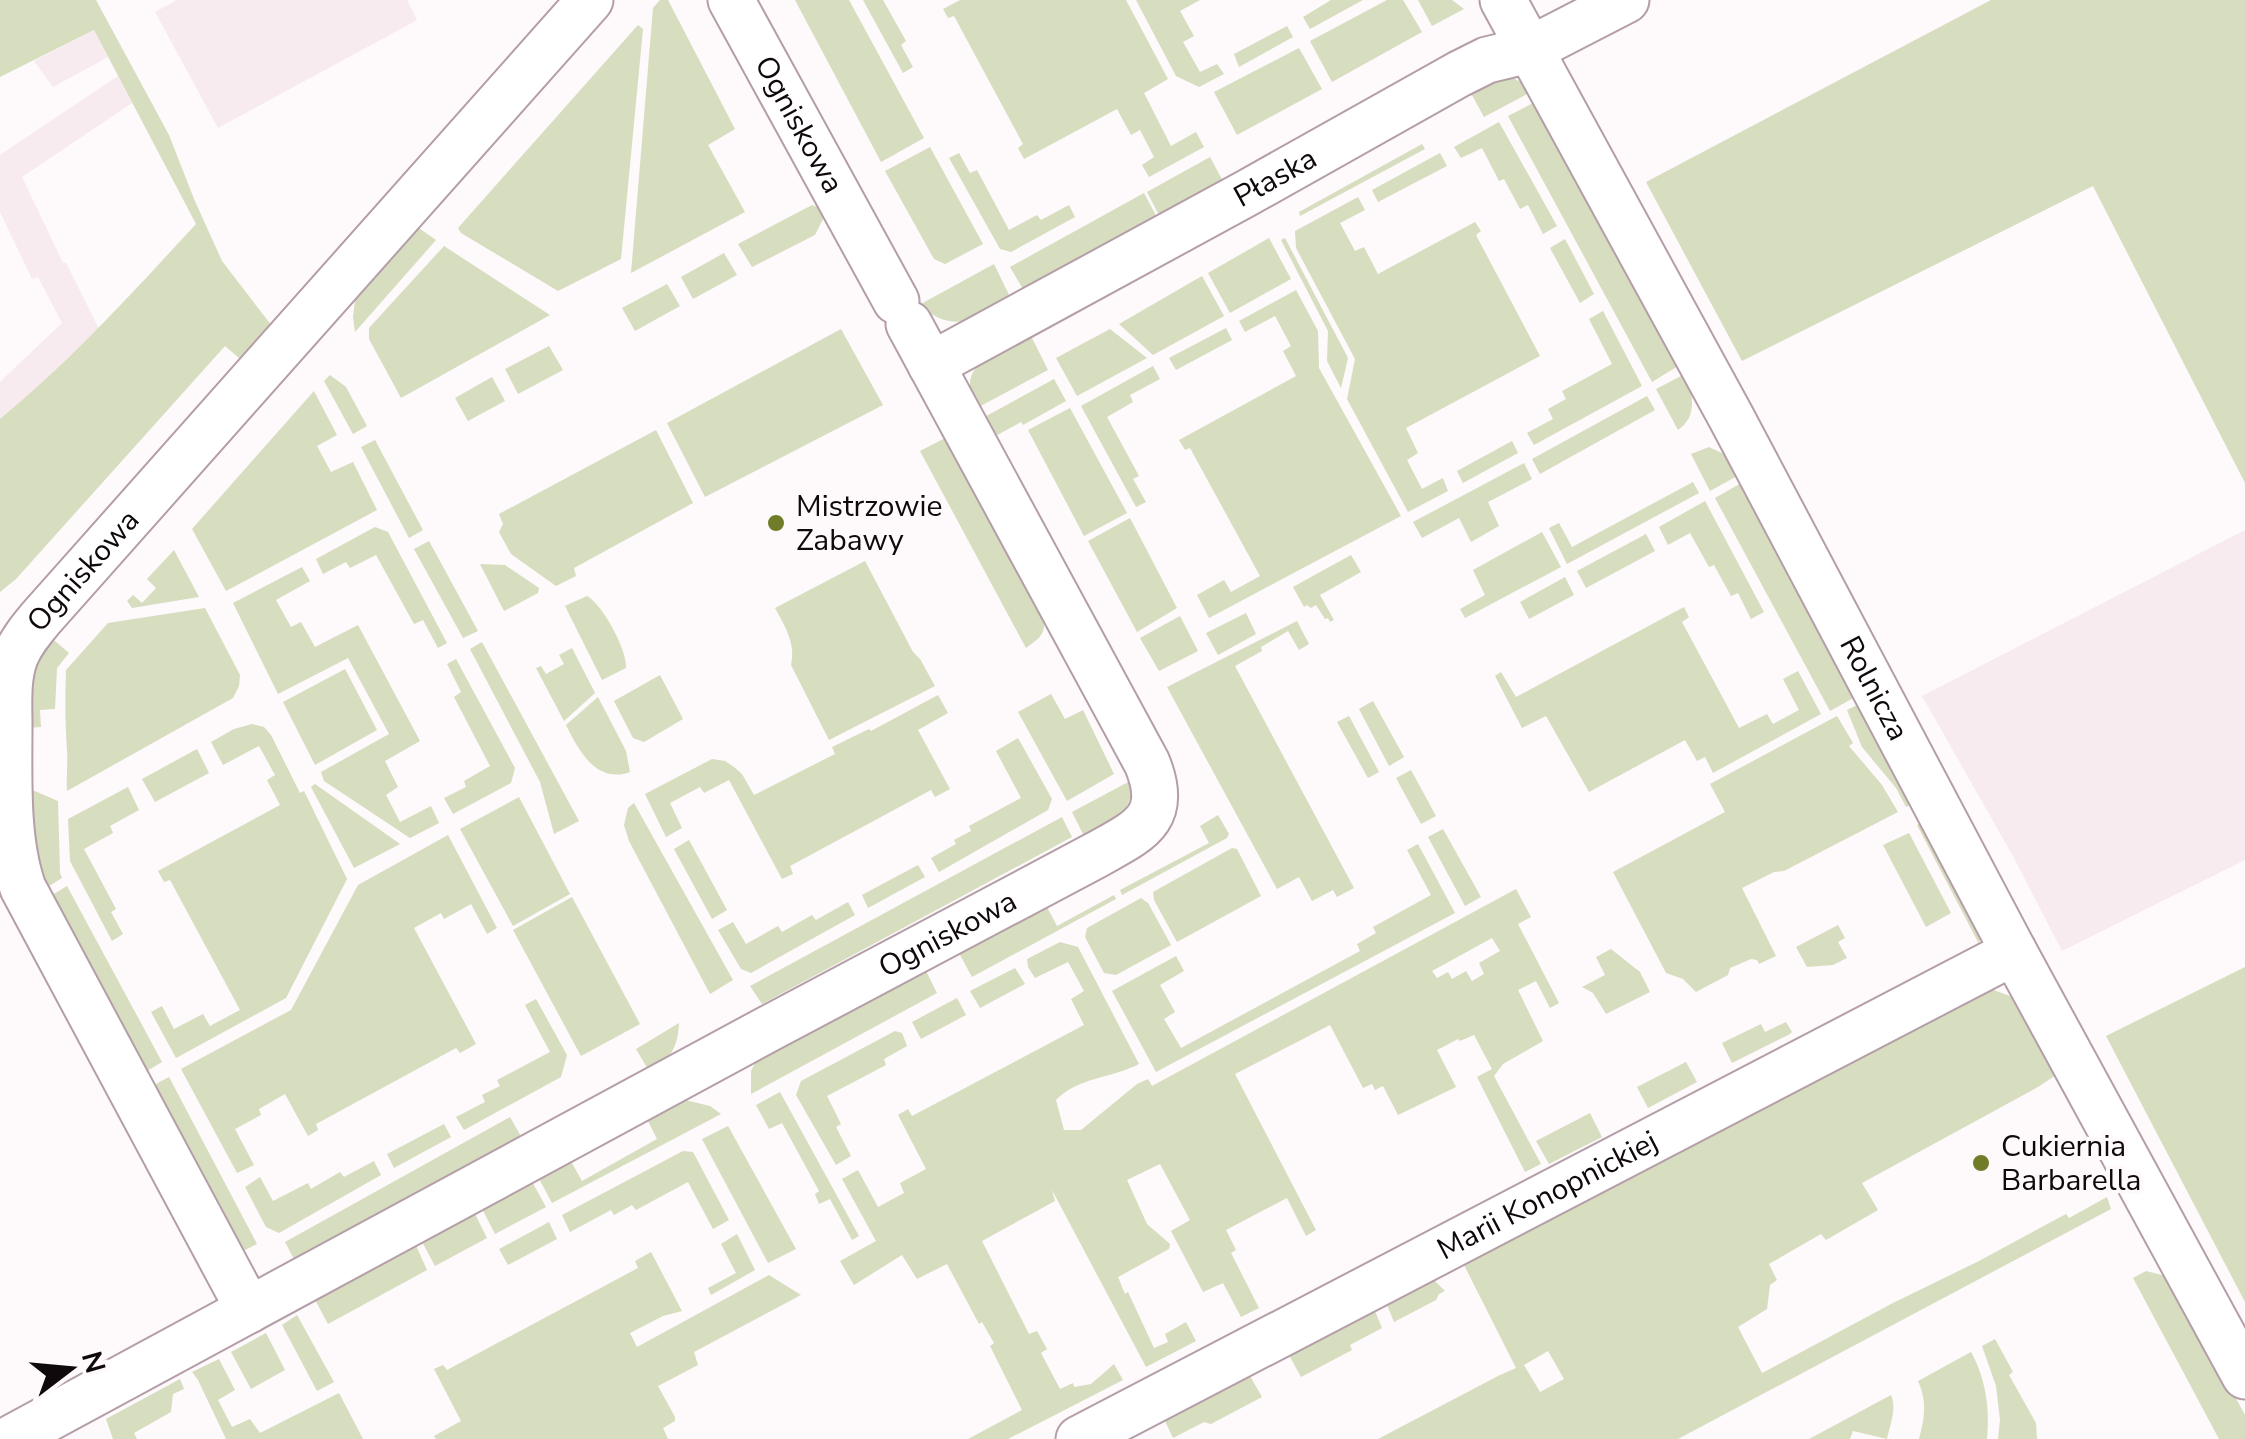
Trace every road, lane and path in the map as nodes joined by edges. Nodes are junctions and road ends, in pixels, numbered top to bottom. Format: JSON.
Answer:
{"nodes":[{"id":1,"x":590,"y":0,"type":"edge"},
{"id":2,"x":731,"y":0,"type":"edge"},
{"id":3,"x":1503,"y":0,"type":"edge"},
{"id":4,"x":1626,"y":0,"type":"edge"},
{"id":5,"x":1529,"y":50,"type":"junction"},
{"id":6,"x":931,"y":364,"type":"junction"},
{"id":7,"x":2014,"y":952,"type":"junction"},
{"id":8,"x":250,"y":1310,"type":"junction"},
{"id":9,"x":2245,"y":1376,"type":"edge"},
{"id":10,"x":10,"y":1439,"type":"edge"},
{"id":11,"x":1080,"y":1439,"type":"edge"}],
"edges":[{"from":1,"to":8,"type":"street","name":"Ogniskowa"},
{"from":2,"to":6,"type":"street","name":"Ogniskowa"},
{"from":3,"to":5,"type":"street","name":"Rolnicza"},
{"from":4,"to":5,"type":"street","name":"Płaska"},
{"from":5,"to":6,"type":"street","name":"Płaska"},
{"from":5,"to":7,"type":"street","name":"Rolnicza"},
{"from":6,"to":8,"type":"street","name":"Ogniskowa"},
{"from":7,"to":9,"type":"street","name":"Rolnicza"},
{"from":7,"to":11,"type":"street","name":"Marii Konopnickiej"},
{"from":8,"to":10,"type":"street","name":"Ogniskowa"}]}
